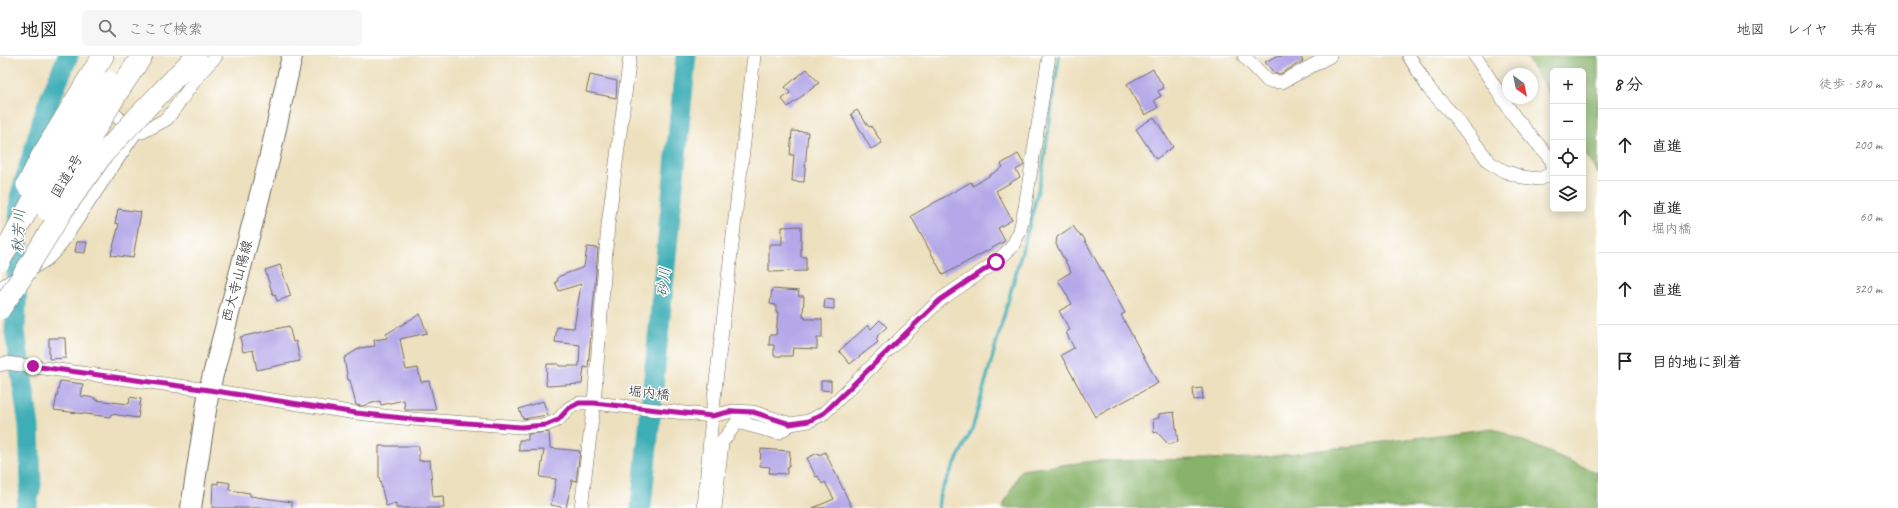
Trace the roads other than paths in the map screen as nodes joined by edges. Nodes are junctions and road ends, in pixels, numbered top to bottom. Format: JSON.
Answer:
{"nodes":[{"id":1,"x":128,"y":56,"type":"edge"},
{"id":2,"x":142,"y":56,"type":"edge"},
{"id":3,"x":196,"y":56,"type":"edge"},
{"id":4,"x":216,"y":56,"type":"edge"},
{"id":5,"x":292,"y":56,"type":"edge"},
{"id":6,"x":630,"y":56,"type":"edge"},
{"id":7,"x":754,"y":56,"type":"edge"},
{"id":8,"x":1050,"y":56,"type":"edge"},
{"id":9,"x":1244,"y":56,"type":"edge"},
{"id":10,"x":1330,"y":56,"type":"edge"},
{"id":11,"x":1409,"y":56,"type":"edge"},
{"id":12,"x":1475,"y":56,"type":"edge"},
{"id":13,"x":103,"y":71,"type":"edge"},
{"id":14,"x":137,"y":130,"type":"junction"},
{"id":15,"x":0,"y":244,"type":"edge"},
{"id":16,"x":0,"y":261,"type":"edge"},
{"id":17,"x":1,"y":292,"type":"edge"},
{"id":18,"x":0,"y":308,"type":"edge"},
{"id":19,"x":3,"y":364,"type":"edge"},
{"id":20,"x":209,"y":390,"type":"junction"},
{"id":21,"x":594,"y":403,"type":"junction"},
{"id":22,"x":706,"y":416,"type":"junction"},
{"id":23,"x":790,"y":424,"type":"junction"},
{"id":24,"x":192,"y":508,"type":"edge"},
{"id":25,"x":581,"y":508,"type":"edge"},
{"id":26,"x":704,"y":508,"type":"edge"},
{"id":27,"x":715,"y":508,"type":"edge"}],
"edges":[{"from":1,"to":13,"type":"highway","name":"国道2号"},
{"from":2,"to":13,"type":"highway","name":"国道2号"},
{"from":3,"to":18,"type":"highway","name":"国道2号","bridge":true},
{"from":4,"to":14,"type":"street"},
{"from":5,"to":20,"type":"main road","name":"西大寺山陽線"},
{"from":6,"to":21,"type":"street"},
{"from":7,"to":22,"type":"street"},
{"from":8,"to":23,"type":"street"},
{"from":9,"to":10,"type":"street"},
{"from":11,"to":12,"type":"street"},
{"from":13,"to":14,"type":"street"},
{"from":13,"to":15,"type":"highway","name":"国道2号","bridge":true},
{"from":13,"to":16,"type":"highway","name":"国道2号","bridge":true},
{"from":13,"to":17,"type":"highway","name":"国道2号","bridge":true},
{"from":14,"to":17,"type":"street","bridge":true},
{"from":19,"to":20,"type":"street","name":"堀内橋"},
{"from":20,"to":21,"type":"street","name":"堀内橋"},
{"from":20,"to":24,"type":"main road","name":"西大寺山陽線"},
{"from":21,"to":22,"type":"street","name":"堀内橋"},
{"from":21,"to":25,"type":"street"},
{"from":22,"to":23,"type":"street","name":"堀内橋"},
{"from":22,"to":26,"type":"street"},
{"from":23,"to":27,"type":"street"}]}
